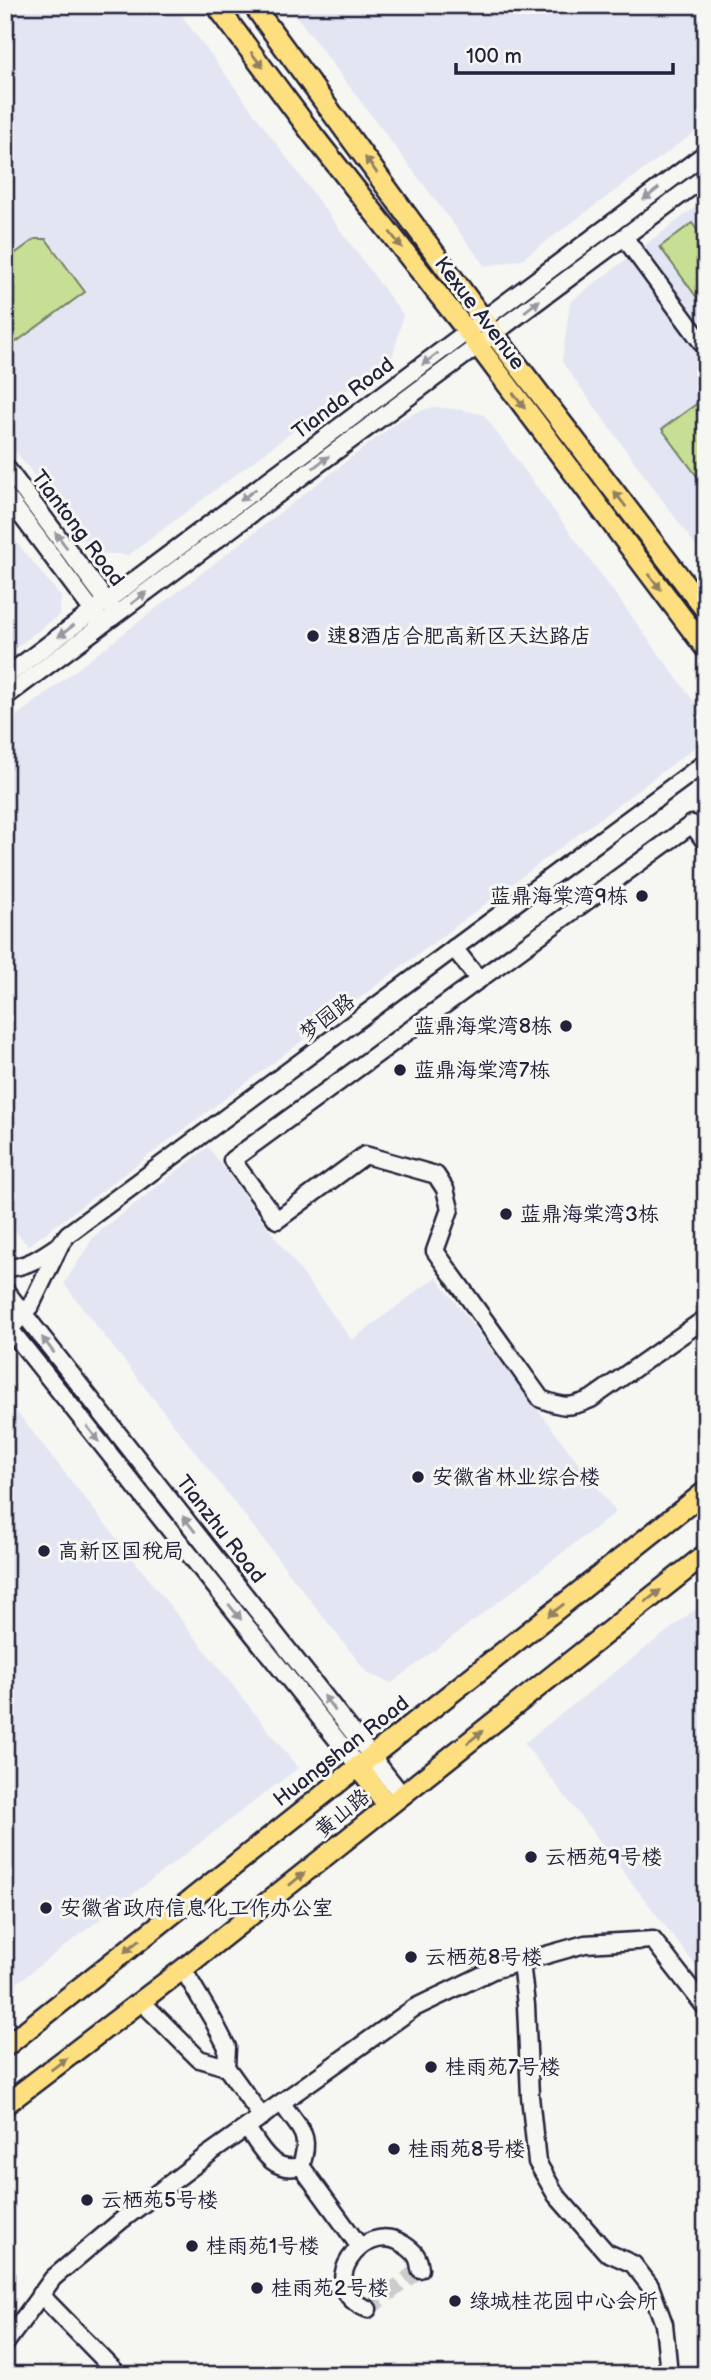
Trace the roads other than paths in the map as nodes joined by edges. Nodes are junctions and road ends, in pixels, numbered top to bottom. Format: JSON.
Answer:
{"nodes":[{"id":1,"x":216,"y":5,"type":"edge"},
{"id":2,"x":253,"y":5,"type":"edge"},
{"id":3,"x":706,"y":153,"type":"edge"},
{"id":4,"x":706,"y":176,"type":"edge"},
{"id":5,"x":624,"y":237,"type":"junction"},
{"id":6,"x":489,"y":326,"type":"junction"},
{"id":7,"x":472,"y":339,"type":"junction"},
{"id":8,"x":706,"y":348,"type":"edge"},
{"id":9,"x":5,"y":466,"type":"edge"},
{"id":10,"x":5,"y":494,"type":"edge"},
{"id":11,"x":99,"y":606,"type":"junction"},
{"id":12,"x":706,"y":611,"type":"edge"},
{"id":13,"x":117,"y":614,"type":"junction"},
{"id":14,"x":103,"y":624,"type":"junction"},
{"id":15,"x":706,"y":649,"type":"edge"},
{"id":16,"x":5,"y":677,"type":"edge"},
{"id":17,"x":5,"y":697,"type":"edge"},
{"id":18,"x":706,"y":762,"type":"edge"},
{"id":19,"x":706,"y":843,"type":"edge"},
{"id":20,"x":454,"y":948,"type":"junction"},
{"id":21,"x":479,"y":980,"type":"junction"},
{"id":22,"x":61,"y":1243,"type":"junction"},
{"id":23,"x":5,"y":1268,"type":"edge"},
{"id":24,"x":5,"y":1290,"type":"edge"},
{"id":25,"x":24,"y":1314,"type":"junction"},
{"id":26,"x":706,"y":1318,"type":"edge"},
{"id":27,"x":7,"y":1329,"type":"edge"},
{"id":28,"x":706,"y":1491,"type":"edge"},
{"id":29,"x":706,"y":1554,"type":"edge"},
{"id":30,"x":365,"y":1761,"type":"junction"},
{"id":31,"x":395,"y":1801,"type":"junction"},
{"id":32,"x":521,"y":1962,"type":"junction"},
{"id":33,"x":183,"y":1969,"type":"junction"},
{"id":34,"x":141,"y":2001,"type":"junction"},
{"id":35,"x":706,"y":2008,"type":"edge"},
{"id":36,"x":5,"y":2047,"type":"edge"},
{"id":37,"x":226,"y":2067,"type":"junction"},
{"id":38,"x":282,"y":2103,"type":"junction"},
{"id":39,"x":5,"y":2105,"type":"edge"},
{"id":40,"x":262,"y":2117,"type":"junction"},
{"id":41,"x":247,"y":2127,"type":"junction"},
{"id":42,"x":300,"y":2166,"type":"junction"},
{"id":43,"x":360,"y":2247,"type":"junction"},
{"id":44,"x":420,"y":2269,"type":"dead end"},
{"id":45,"x":40,"y":2294,"type":"junction"},
{"id":46,"x":368,"y":2309,"type":"dead end"},
{"id":47,"x":5,"y":2344,"type":"edge"},
{"id":48,"x":120,"y":2375,"type":"edge"},
{"id":49,"x":665,"y":2375,"type":"edge"}],
"edges":[{"from":1,"to":7,"type":"main road","name":"Kexue Avenue","one_way":true},
{"from":6,"to":2,"type":"main road","name":"Kexue Avenue","one_way":true},
{"from":3,"to":6,"type":"street","name":"Tianda Road","one_way":true},
{"from":4,"to":5,"type":"street","name":"Tianda Road"},
{"from":6,"to":5,"type":"street","name":"Tianda Road","one_way":true},
{"from":5,"to":8,"type":"street"},
{"from":6,"to":7,"type":"street","name":"Tianda Road"},
{"from":12,"to":6,"type":"main road","name":"Kexue Avenue","one_way":true},
{"from":7,"to":11,"type":"street","name":"Tianda Road","one_way":true},
{"from":13,"to":7,"type":"street","name":"Tianda Road","one_way":true},
{"from":7,"to":15,"type":"main road","name":"Kexue Avenue","one_way":true},
{"from":11,"to":9,"type":"street","name":"Tiantong Road","one_way":true},
{"from":10,"to":11,"type":"street","name":"Tiantong Road"},
{"from":11,"to":13,"type":"street","name":"Tiantong Road"},
{"from":11,"to":14,"type":"street","name":"Tiantong Road"},
{"from":11,"to":16,"type":"street","name":"Tianda Road","one_way":true},
{"from":13,"to":14,"type":"street","name":"Tianda Road"},
{"from":14,"to":17,"type":"street","name":"Tianda Road"},
{"from":18,"to":20,"type":"street","name":"梦园路"},
{"from":19,"to":21,"type":"street"},
{"from":20,"to":21,"type":"street"},
{"from":20,"to":22,"type":"street","name":"梦园路"},
{"from":21,"to":26,"type":"street"},
{"from":22,"to":23,"type":"street"},
{"from":22,"to":25,"type":"street","name":"梦园路"},
{"from":24,"to":25,"type":"street","name":"Tianzhu Road"},
{"from":25,"to":27,"type":"street","name":"梦园路"},
{"from":30,"to":25,"type":"street","name":"Tianzhu Road","one_way":true},
{"from":27,"to":30,"type":"street","name":"Tianzhu Road","one_way":true},
{"from":28,"to":30,"type":"main road","name":"Huangshan Road","one_way":true},
{"from":31,"to":29,"type":"main road","name":"黄山路","one_way":true},
{"from":30,"to":31,"type":"main road","name":"Tianzhu Road"},
{"from":30,"to":36,"type":"main road","name":"Huangshan Road","one_way":true},
{"from":33,"to":31,"type":"main road","name":"黄山路","one_way":true},
{"from":32,"to":35,"type":"street"},
{"from":32,"to":38,"type":"street"},
{"from":32,"to":49,"type":"street"},
{"from":33,"to":34,"type":"main road","name":"黄山路"},
{"from":33,"to":37,"type":"street"},
{"from":34,"to":37,"type":"street"},
{"from":39,"to":34,"type":"main road","name":"黄山路","one_way":true},
{"from":37,"to":40,"type":"street"},
{"from":38,"to":40,"type":"street"},
{"from":38,"to":42,"type":"street"},
{"from":40,"to":41,"type":"street"},
{"from":41,"to":42,"type":"street"},
{"from":41,"to":45,"type":"street"},
{"from":42,"to":43,"type":"street"},
{"from":43,"to":44,"type":"street"},
{"from":43,"to":46,"type":"street"},
{"from":45,"to":47,"type":"street"},
{"from":45,"to":48,"type":"street"}]}
